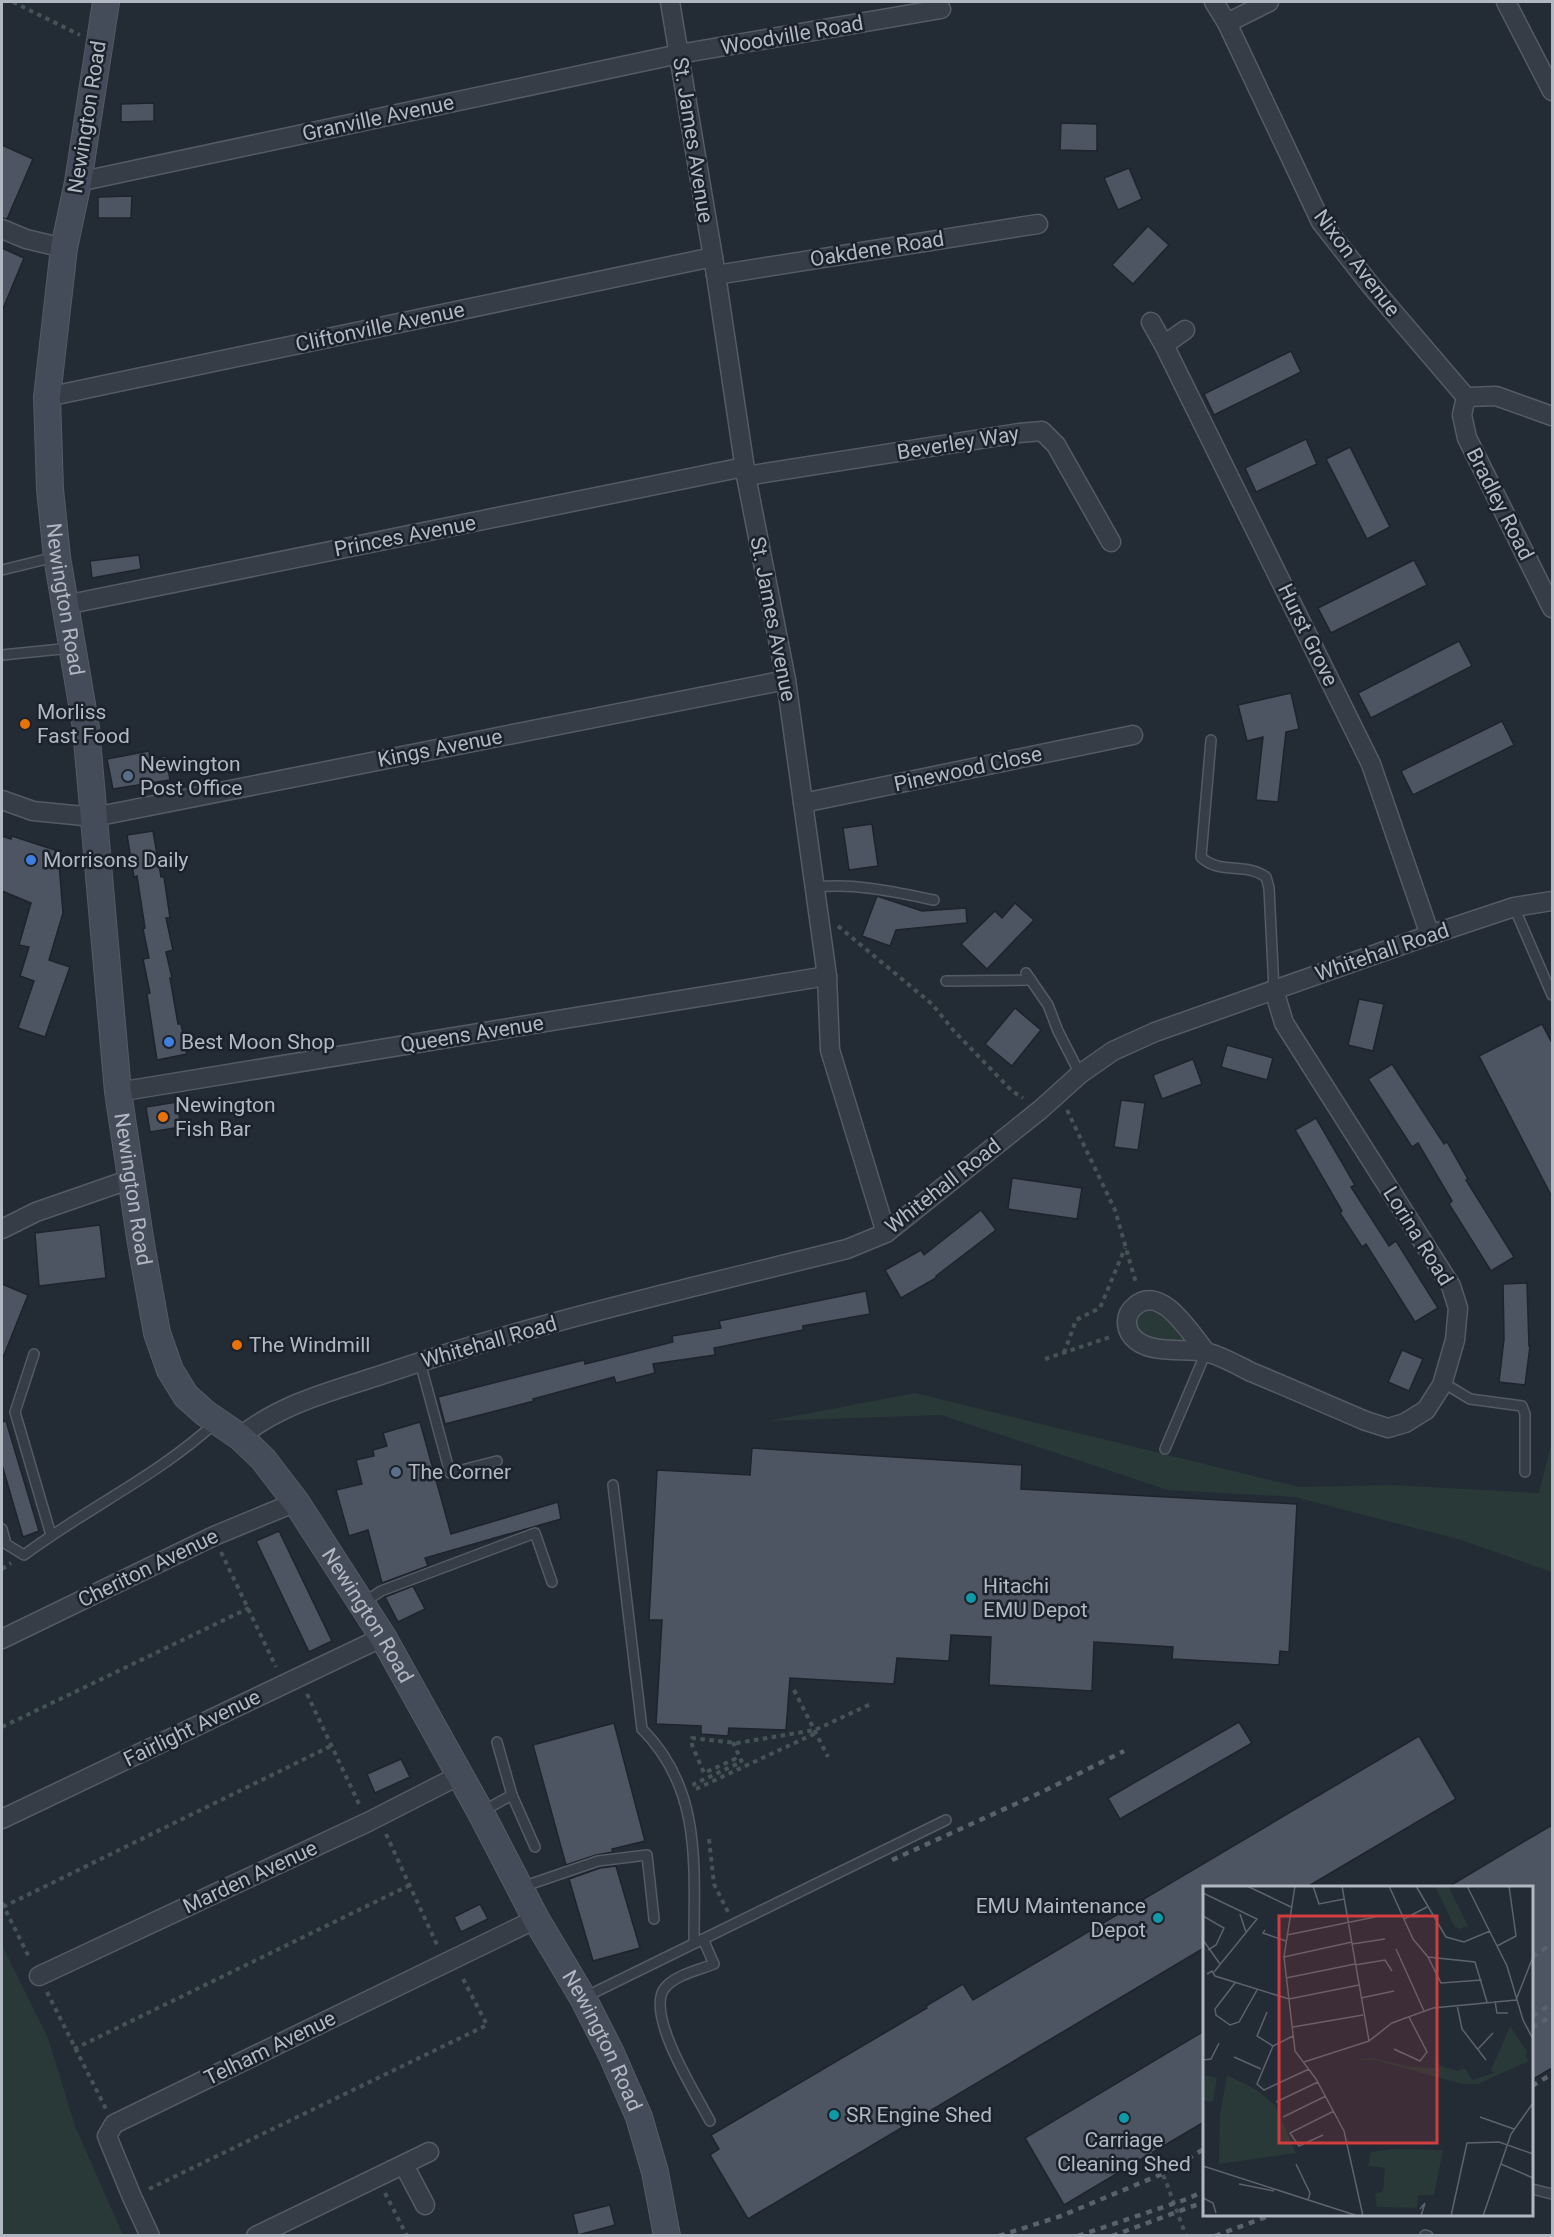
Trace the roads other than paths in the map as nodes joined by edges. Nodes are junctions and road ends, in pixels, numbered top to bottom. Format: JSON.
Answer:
{"nodes":[{"id":1,"x":106,"y":2,"type":"edge"},
{"id":2,"x":670,"y":2,"type":"edge"},
{"id":3,"x":1214,"y":2,"type":"edge"},
{"id":4,"x":1269,"y":2,"type":"edge"},
{"id":5,"x":1506,"y":2,"type":"edge"},
{"id":6,"x":941,"y":9,"type":"dead end"},
{"id":7,"x":1227,"y":23,"type":"junction"},
{"id":8,"x":679,"y":54,"type":"junction"},
{"id":9,"x":1552,"y":91,"type":"edge"},
{"id":10,"x":78,"y":182,"type":"junction"},
{"id":11,"x":1038,"y":224,"type":"dead end"},
{"id":12,"x":2,"y":229,"type":"edge"},
{"id":13,"x":64,"y":248,"type":"junction"},
{"id":14,"x":714,"y":266,"type":"junction"},
{"id":15,"x":1151,"y":322,"type":"dead end"},
{"id":16,"x":1185,"y":330,"type":"dead end"},
{"id":17,"x":1164,"y":345,"type":"junction"},
{"id":18,"x":47,"y":397,"type":"junction"},
{"id":19,"x":1466,"y":397,"type":"junction"},
{"id":20,"x":1552,"y":416,"type":"edge"},
{"id":21,"x":745,"y":471,"type":"junction"},
{"id":22,"x":1111,"y":542,"type":"dead end"},
{"id":23,"x":57,"y":557,"type":"junction"},
{"id":24,"x":2,"y":570,"type":"edge"},
{"id":25,"x":65,"y":605,"type":"junction"},
{"id":26,"x":1552,"y":608,"type":"edge"},
{"id":27,"x":73,"y":648,"type":"junction"},
{"id":28,"x":2,"y":655,"type":"edge"},
{"id":29,"x":786,"y":680,"type":"junction"},
{"id":30,"x":1133,"y":735,"type":"dead end"},
{"id":31,"x":1211,"y":740,"type":"dead end"},
{"id":32,"x":2,"y":800,"type":"edge"},
{"id":33,"x":803,"y":803,"type":"junction"},
{"id":34,"x":94,"y":816,"type":"junction"},
{"id":35,"x":816,"y":887,"type":"junction"},
{"id":36,"x":934,"y":900,"type":"dead end"},
{"id":37,"x":1552,"y":900,"type":"edge"},
{"id":38,"x":1514,"y":907,"type":"junction"},
{"id":39,"x":1430,"y":934,"type":"junction"},
{"id":40,"x":827,"y":976,"type":"junction"},
{"id":41,"x":946,"y":981,"type":"dead end"},
{"id":42,"x":1274,"y":990,"type":"junction"},
{"id":43,"x":1552,"y":995,"type":"edge"},
{"id":44,"x":1080,"y":1074,"type":"junction"},
{"id":45,"x":118,"y":1092,"type":"junction"},
{"id":46,"x":131,"y":1179,"type":"junction"},
{"id":47,"x":2,"y":1229,"type":"edge"},
{"id":48,"x":886,"y":1233,"type":"junction"},
{"id":49,"x":1206,"y":1352,"type":"junction"},
{"id":50,"x":34,"y":1354,"type":"dead end"},
{"id":51,"x":420,"y":1362,"type":"junction"},
{"id":52,"x":1442,"y":1382,"type":"junction"},
{"id":53,"x":217,"y":1421,"type":"junction"},
{"id":54,"x":240,"y":1437,"type":"junction"},
{"id":55,"x":1165,"y":1449,"type":"dead end"},
{"id":56,"x":496,"y":1461,"type":"dead end"},
{"id":57,"x":1524,"y":1472,"type":"dead end"},
{"id":58,"x":613,"y":1485,"type":"dead end"},
{"id":59,"x":296,"y":1502,"type":"junction"},
{"id":60,"x":2,"y":1528,"type":"edge"},
{"id":61,"x":51,"y":1535,"type":"junction"},
{"id":62,"x":552,"y":1582,"type":"dead end"},
{"id":63,"x":363,"y":1603,"type":"junction"},
{"id":64,"x":383,"y":1637,"type":"junction"},
{"id":65,"x":2,"y":1639,"type":"edge"},
{"id":66,"x":497,"y":1742,"type":"dead end"},
{"id":67,"x":460,"y":1775,"type":"junction"},
{"id":68,"x":512,"y":1795,"type":"junction"},
{"id":69,"x":481,"y":1813,"type":"junction"},
{"id":70,"x":2,"y":1819,"type":"edge"},
{"id":71,"x":946,"y":1820,"type":"dead end"},
{"id":72,"x":535,"y":1847,"type":"dead end"},
{"id":73,"x":520,"y":1888,"type":"junction"},
{"id":74,"x":536,"y":1919,"type":"junction"},
{"id":75,"x":654,"y":1919,"type":"dead end"},
{"id":76,"x":698,"y":1941,"type":"junction"},
{"id":77,"x":39,"y":1976,"type":"road end"},
{"id":78,"x":583,"y":1998,"type":"junction"},
{"id":79,"x":710,"y":2121,"type":"dead end"},
{"id":80,"x":429,"y":2152,"type":"dead end"},
{"id":81,"x":404,"y":2165,"type":"junction"},
{"id":82,"x":1533,"y":2189,"type":"edge"},
{"id":83,"x":1552,"y":2194,"type":"edge"},
{"id":84,"x":425,"y":2205,"type":"dead end"},
{"id":85,"x":663,"y":2234,"type":"edge"},
{"id":86,"x":150,"y":2235,"type":"edge"},
{"id":87,"x":256,"y":2235,"type":"edge"}],
"edges":[{"from":1,"to":10,"type":"main road","name":"Newington Road"},
{"from":2,"to":8,"type":"street","name":"St. James Avenue"},
{"from":3,"to":7,"type":"street","name":"Nixon Avenue"},
{"from":4,"to":7,"type":"street"},
{"from":5,"to":9,"type":"street"},
{"from":6,"to":8,"type":"street","name":"Woodville Road"},
{"from":7,"to":19,"type":"street","name":"Nixon Avenue"},
{"from":8,"to":10,"type":"street","name":"Granville Avenue"},
{"from":8,"to":14,"type":"street","name":"St. James Avenue"},
{"from":10,"to":13,"type":"main road","name":"Newington Road"},
{"from":11,"to":14,"type":"street","name":"Oakdene Road"},
{"from":12,"to":13,"type":"street"},
{"from":13,"to":18,"type":"main road","name":"Newington Road"},
{"from":14,"to":18,"type":"street","name":"Cliftonville Avenue"},
{"from":14,"to":21,"type":"street","name":"St. James Avenue"},
{"from":15,"to":17,"type":"street","name":"Hurst Grove"},
{"from":16,"to":17,"type":"street"},
{"from":17,"to":39,"type":"street","name":"Hurst Grove"},
{"from":18,"to":23,"type":"main road","name":"Newington Road"},
{"from":19,"to":20,"type":"street"},
{"from":19,"to":26,"type":"street","name":"Bradley Road"},
{"from":21,"to":22,"type":"street","name":"Beverley Way"},
{"from":21,"to":25,"type":"street","name":"Princes Avenue"},
{"from":21,"to":29,"type":"street","name":"St. James Avenue"},
{"from":23,"to":24,"type":"lane"},
{"from":23,"to":25,"type":"main road","name":"Newington Road"},
{"from":25,"to":27,"type":"main road","name":"Newington Road"},
{"from":27,"to":28,"type":"lane"},
{"from":27,"to":34,"type":"main road","name":"Newington Road"},
{"from":29,"to":33,"type":"street","name":"St. James Avenue"},
{"from":29,"to":34,"type":"street","name":"Kings Avenue"},
{"from":30,"to":33,"type":"street","name":"Pinewood Close"},
{"from":31,"to":42,"type":"lane"},
{"from":32,"to":34,"type":"street","name":"Kings Avenue"},
{"from":33,"to":35,"type":"street","name":"St. James Avenue"},
{"from":34,"to":45,"type":"main road","name":"Newington Road"},
{"from":35,"to":36,"type":"lane"},
{"from":35,"to":40,"type":"street","name":"St. James Avenue"},
{"from":37,"to":38,"type":"street","name":"Whitehall Road"},
{"from":38,"to":39,"type":"street","name":"Whitehall Road"},
{"from":38,"to":43,"type":"lane"},
{"from":39,"to":42,"type":"street","name":"Whitehall Road"},
{"from":40,"to":45,"type":"street","name":"Queens Avenue"},
{"from":40,"to":48,"type":"street","name":"St. James Avenue"},
{"from":41,"to":44,"type":"lane"},
{"from":42,"to":44,"type":"street","name":"Whitehall Road"},
{"from":42,"to":52,"type":"street","name":"Lorina Road"},
{"from":44,"to":48,"type":"street","name":"Whitehall Road"},
{"from":45,"to":46,"type":"main road","name":"Newington Road"},
{"from":46,"to":47,"type":"street"},
{"from":46,"to":53,"type":"main road","name":"Newington Road"},
{"from":48,"to":51,"type":"street","name":"Whitehall Road"},
{"from":49,"to":49,"type":"street","name":"Lorina Road"},
{"from":49,"to":52,"type":"street","name":"Lorina Road"},
{"from":49,"to":55,"type":"lane"},
{"from":50,"to":61,"type":"lane"},
{"from":51,"to":54,"type":"street","name":"Whitehall Road"},
{"from":51,"to":56,"type":"lane"},
{"from":52,"to":57,"type":"lane"},
{"from":53,"to":54,"type":"main road","name":"Newington Road"},
{"from":53,"to":61,"type":"lane"},
{"from":54,"to":59,"type":"main road","name":"Newington Road"},
{"from":58,"to":76,"type":"lane"},
{"from":59,"to":63,"type":"main road","name":"Newington Road"},
{"from":59,"to":65,"type":"street","name":"Cheriton Avenue"},
{"from":60,"to":61,"type":"lane"},
{"from":62,"to":63,"type":"lane"},
{"from":63,"to":64,"type":"main road","name":"Newington Road"},
{"from":64,"to":67,"type":"main road","name":"Newington Road"},
{"from":64,"to":70,"type":"street","name":"Fairlight Avenue"},
{"from":66,"to":68,"type":"lane"},
{"from":67,"to":69,"type":"main road","name":"Newington Road"},
{"from":67,"to":77,"type":"street","name":"Marden Avenue"},
{"from":68,"to":69,"type":"lane"},
{"from":68,"to":72,"type":"lane"},
{"from":69,"to":73,"type":"main road","name":"Newington Road"},
{"from":71,"to":76,"type":"lane"},
{"from":73,"to":74,"type":"main road","name":"Newington Road"},
{"from":73,"to":75,"type":"lane"},
{"from":74,"to":78,"type":"main road","name":"Newington Road"},
{"from":74,"to":86,"type":"street","name":"Telham Avenue"},
{"from":76,"to":78,"type":"lane"},
{"from":76,"to":79,"type":"lane"},
{"from":78,"to":85,"type":"main road","name":"Newington Road"},
{"from":80,"to":81,"type":"street"},
{"from":81,"to":84,"type":"street"},
{"from":81,"to":87,"type":"street"},
{"from":82,"to":83,"type":"lane"}]}
